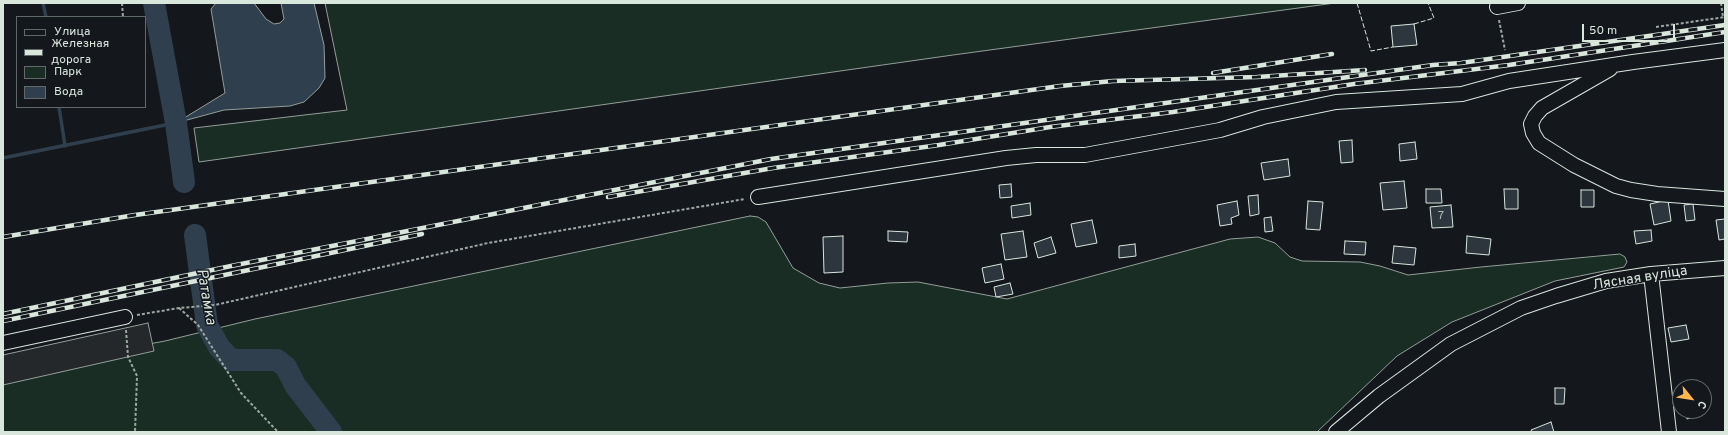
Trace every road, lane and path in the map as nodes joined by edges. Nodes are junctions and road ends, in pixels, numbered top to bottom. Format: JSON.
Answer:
{"nodes":[{"id":1,"x":122,"y":3,"type":"edge"},
{"id":2,"x":1518,"y":3,"type":"edge"},
{"id":3,"x":1721,"y":3,"type":"edge"},
{"id":4,"x":1496,"y":7,"type":"joint"},
{"id":5,"x":123,"y":16,"type":"edge"},
{"id":6,"x":1724,"y":17,"type":"edge"},
{"id":7,"x":1656,"y":27,"type":"dead end"},
{"id":8,"x":1505,"y":50,"type":"dead end"},
{"id":9,"x":1725,"y":50,"type":"edge"},
{"id":10,"x":1617,"y":64,"type":"junction"},
{"id":11,"x":758,"y":197,"type":"joint"},
{"id":12,"x":1725,"y":200,"type":"edge"},
{"id":13,"x":1725,"y":268,"type":"edge"},
{"id":14,"x":1651,"y":274,"type":"junction"},
{"id":15,"x":179,"y":308,"type":"junction"},
{"id":16,"x":125,"y":317,"type":"junction"},
{"id":17,"x":3,"y":343,"type":"edge"},
{"id":18,"x":135,"y":432,"type":"edge"},
{"id":19,"x":278,"y":432,"type":"edge"},
{"id":20,"x":1336,"y":432,"type":"edge"},
{"id":21,"x":1669,"y":432,"type":"edge"}],
"edges":[{"from":1,"to":5,"type":"path"},
{"from":2,"to":4,"type":"street"},
{"from":3,"to":6,"type":"path"},
{"from":4,"to":8,"type":"path"},
{"from":6,"to":7,"type":"path"},
{"from":9,"to":10,"type":"street"},
{"from":10,"to":11,"type":"street"},
{"from":10,"to":12,"type":"street"},
{"from":11,"to":15,"type":"path"},
{"from":13,"to":14,"type":"street","name":"Лясная вуліца"},
{"from":14,"to":20,"type":"street","name":"Лясная вуліца"},
{"from":14,"to":21,"type":"street"},
{"from":15,"to":16,"type":"path"},
{"from":15,"to":19,"type":"path"},
{"from":16,"to":17,"type":"street"},
{"from":16,"to":18,"type":"path"}]}
